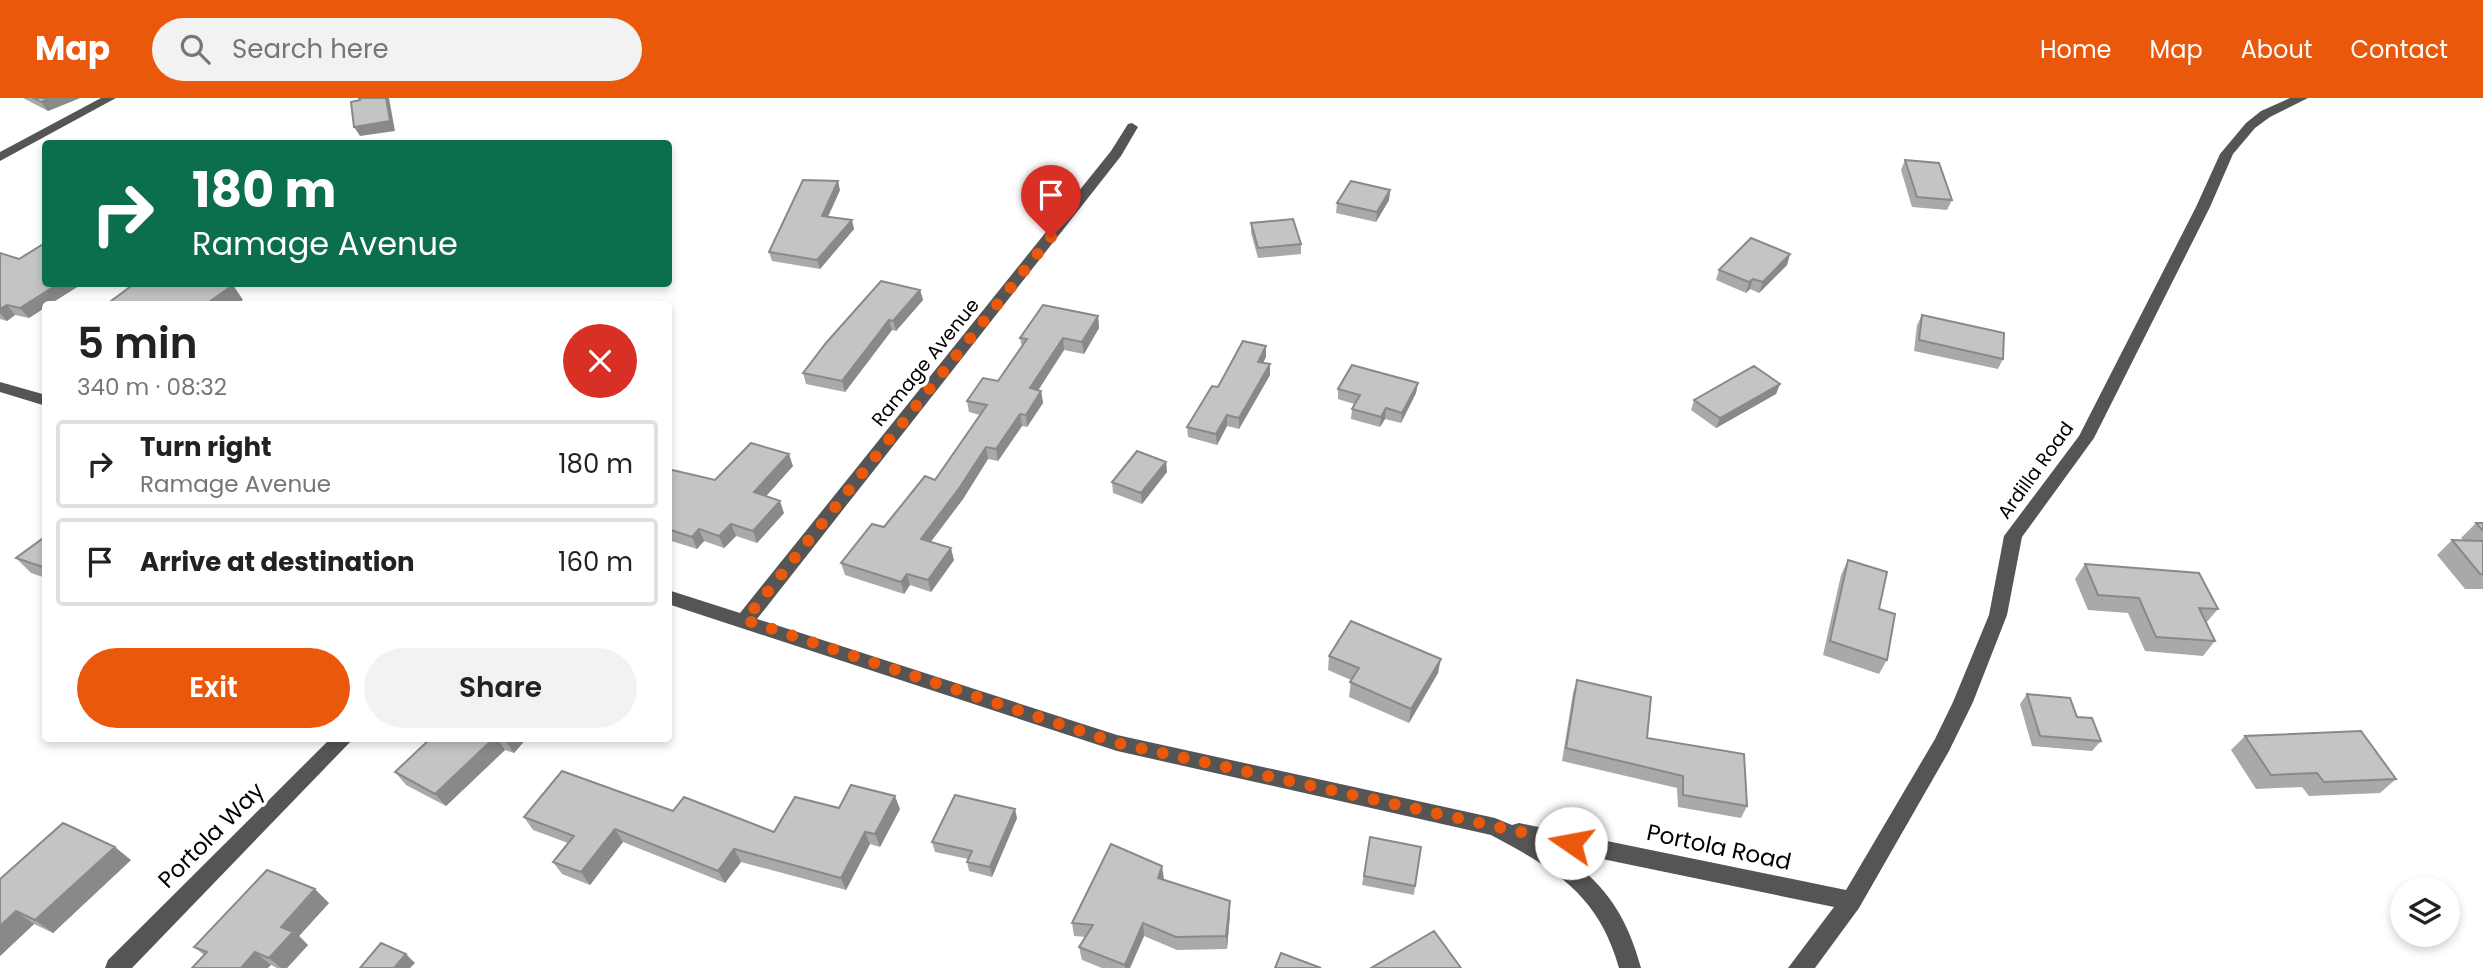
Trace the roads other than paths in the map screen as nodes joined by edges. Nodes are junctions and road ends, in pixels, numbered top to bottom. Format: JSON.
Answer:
{"nodes":[{"id":1,"x":110,"y":98,"type":"edge"},
{"id":2,"x":2302,"y":98,"type":"edge"},
{"id":3,"x":1132,"y":127,"type":"dead end"},
{"id":4,"x":0,"y":157,"type":"edge"},
{"id":5,"x":0,"y":387,"type":"edge"},
{"id":6,"x":42,"y":400,"type":"edge"},
{"id":7,"x":672,"y":598,"type":"edge"},
{"id":8,"x":745,"y":620,"type":"junction"},
{"id":9,"x":340,"y":742,"type":"edge"},
{"id":10,"x":1495,"y":827,"type":"junction"},
{"id":11,"x":1851,"y":901,"type":"junction"},
{"id":12,"x":116,"y":968,"type":"edge"},
{"id":13,"x":1630,"y":968,"type":"edge"},
{"id":14,"x":1799,"y":968,"type":"edge"}],
"edges":[{"from":1,"to":4,"type":"street"},
{"from":2,"to":11,"type":"street","name":"Ardilla Road"},
{"from":3,"to":8,"type":"street","name":"Ramage Avenue"},
{"from":5,"to":6,"type":"street"},
{"from":7,"to":8,"type":"street","name":"Portola Road"},
{"from":8,"to":10,"type":"street","name":"Portola Road"},
{"from":9,"to":12,"type":"street","name":"Portola Way"},
{"from":10,"to":11,"type":"street","name":"Portola Road"},
{"from":10,"to":13,"type":"street","name":"Portola Road"},
{"from":11,"to":14,"type":"street","name":"Ardilla Road"}]}
